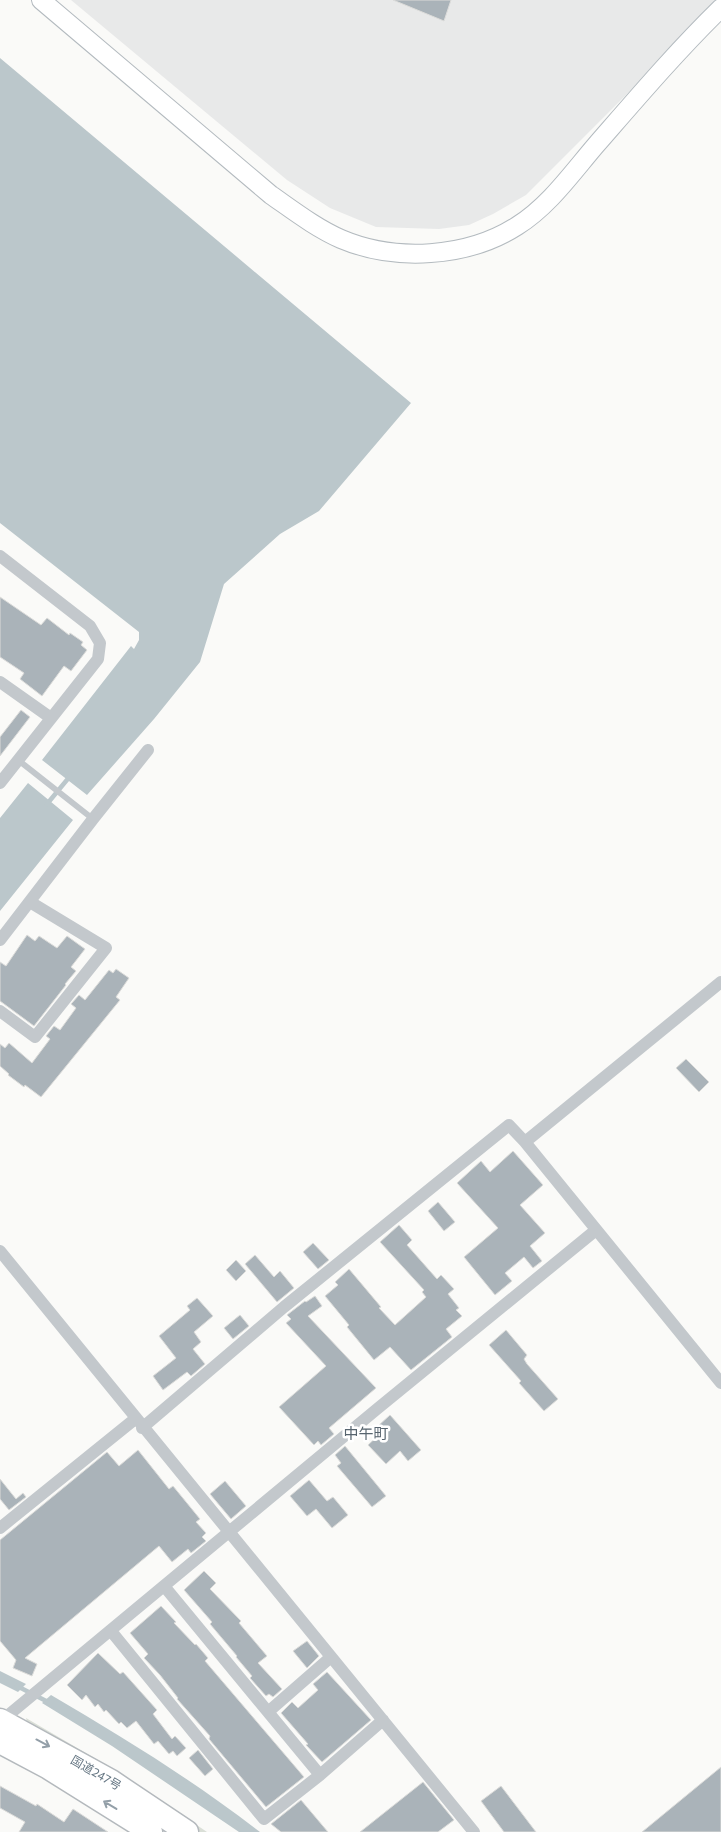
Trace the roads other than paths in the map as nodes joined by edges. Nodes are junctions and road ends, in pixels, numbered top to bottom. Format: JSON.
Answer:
{"nodes":[{"id":1,"x":41,"y":0,"type":"edge"},
{"id":2,"x":721,"y":8,"type":"edge"},
{"id":3,"x":0,"y":556,"type":"edge"},
{"id":4,"x":0,"y":682,"type":"edge"},
{"id":5,"x":51,"y":718,"type":"junction"},
{"id":6,"x":148,"y":750,"type":"dead end"},
{"id":7,"x":18,"y":760,"type":"junction"},
{"id":8,"x":0,"y":783,"type":"edge"},
{"id":9,"x":93,"y":819,"type":"junction"},
{"id":10,"x":30,"y":902,"type":"junction"},
{"id":11,"x":0,"y":940,"type":"edge"},
{"id":12,"x":721,"y":982,"type":"edge"},
{"id":13,"x":0,"y":1011,"type":"edge"},
{"id":14,"x":525,"y":1142,"type":"junction"},
{"id":15,"x":596,"y":1230,"type":"junction"},
{"id":16,"x":0,"y":1252,"type":"edge"},
{"id":17,"x":721,"y":1383,"type":"edge"},
{"id":18,"x":139,"y":1423,"type":"junction"},
{"id":19,"x":0,"y":1528,"type":"edge"},
{"id":20,"x":229,"y":1532,"type":"junction"},
{"id":21,"x":164,"y":1586,"type":"junction"},
{"id":22,"x":111,"y":1631,"type":"junction"},
{"id":23,"x":332,"y":1657,"type":"junction"},
{"id":24,"x":268,"y":1712,"type":"junction"},
{"id":25,"x":383,"y":1720,"type":"junction"},
{"id":26,"x":0,"y":1726,"type":"edge"},
{"id":27,"x":320,"y":1775,"type":"junction"},
{"id":28,"x":151,"y":1832,"type":"edge"},
{"id":29,"x":187,"y":1832,"type":"edge"},
{"id":30,"x":474,"y":1832,"type":"edge"}],
"edges":[{"from":1,"to":2,"type":"street"},
{"from":3,"to":5,"type":"street"},
{"from":4,"to":5,"type":"street"},
{"from":5,"to":7,"type":"street"},
{"from":6,"to":9,"type":"street"},
{"from":7,"to":8,"type":"street"},
{"from":7,"to":9,"type":"lane"},
{"from":9,"to":10,"type":"street"},
{"from":10,"to":11,"type":"street"},
{"from":10,"to":13,"type":"street"},
{"from":12,"to":14,"type":"street"},
{"from":14,"to":15,"type":"street"},
{"from":14,"to":18,"type":"street"},
{"from":15,"to":17,"type":"street"},
{"from":15,"to":20,"type":"street"},
{"from":16,"to":18,"type":"street"},
{"from":18,"to":19,"type":"street"},
{"from":18,"to":20,"type":"street"},
{"from":20,"to":21,"type":"street"},
{"from":20,"to":23,"type":"street"},
{"from":21,"to":22,"type":"street"},
{"from":21,"to":24,"type":"street"},
{"from":22,"to":26,"type":"street"},
{"from":22,"to":27,"type":"street"},
{"from":23,"to":24,"type":"street"},
{"from":23,"to":25,"type":"street"},
{"from":24,"to":27,"type":"street"},
{"from":25,"to":27,"type":"street"},
{"from":25,"to":30,"type":"street"},
{"from":28,"to":26,"type":"highway","name":"国道247号","one_way":true},
{"from":26,"to":29,"type":"highway","name":"国道247号","one_way":true}]}
